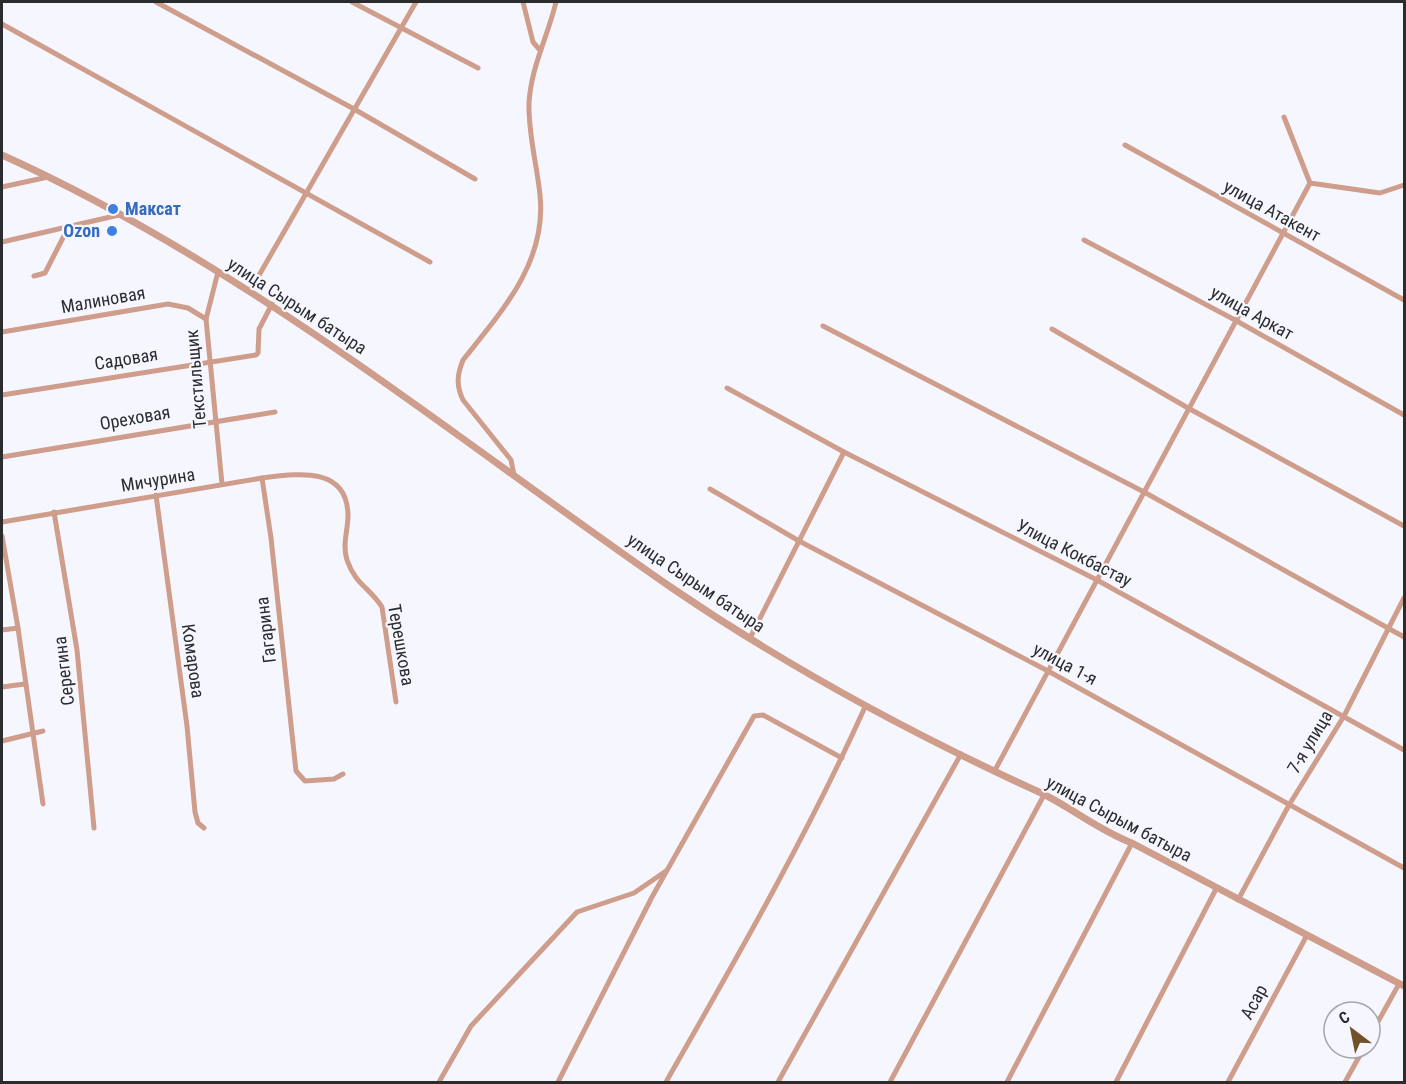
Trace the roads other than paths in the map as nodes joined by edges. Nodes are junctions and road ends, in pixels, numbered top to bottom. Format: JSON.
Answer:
{"nodes":[{"id":1,"x":156,"y":2,"type":"edge"},
{"id":2,"x":351,"y":2,"type":"edge"},
{"id":3,"x":416,"y":2,"type":"edge"},
{"id":4,"x":523,"y":2,"type":"edge"},
{"id":5,"x":556,"y":2,"type":"edge"},
{"id":6,"x":2,"y":24,"type":"edge"},
{"id":7,"x":399,"y":28,"type":"junction"},
{"id":8,"x":539,"y":49,"type":"junction"},
{"id":9,"x":478,"y":68,"type":"dead end"},
{"id":10,"x":354,"y":109,"type":"junction"},
{"id":11,"x":1284,"y":117,"type":"dead end"},
{"id":12,"x":1125,"y":145,"type":"dead end"},
{"id":13,"x":2,"y":155,"type":"edge"},
{"id":14,"x":50,"y":177,"type":"junction"},
{"id":15,"x":475,"y":179,"type":"dead end"},
{"id":16,"x":1310,"y":183,"type":"junction"},
{"id":17,"x":1404,"y":184,"type":"edge"},
{"id":18,"x":2,"y":187,"type":"edge"},
{"id":19,"x":307,"y":193,"type":"junction"},
{"id":20,"x":119,"y":215,"type":"junction"},
{"id":21,"x":69,"y":226,"type":"junction"},
{"id":22,"x":1281,"y":234,"type":"junction"},
{"id":23,"x":1084,"y":240,"type":"dead end"},
{"id":24,"x":2,"y":242,"type":"edge"},
{"id":25,"x":430,"y":262,"type":"dead end"},
{"id":26,"x":218,"y":272,"type":"junction"},
{"id":27,"x":34,"y":276,"type":"dead end"},
{"id":28,"x":250,"y":291,"type":"junction"},
{"id":29,"x":1404,"y":300,"type":"edge"},
{"id":30,"x":272,"y":304,"type":"junction"},
{"id":31,"x":206,"y":319,"type":"junction"},
{"id":32,"x":1235,"y":320,"type":"junction"},
{"id":33,"x":823,"y":326,"type":"dead end"},
{"id":34,"x":1052,"y":329,"type":"dead end"},
{"id":35,"x":2,"y":332,"type":"edge"},
{"id":36,"x":209,"y":360,"type":"junction"},
{"id":37,"x":727,"y":388,"type":"dead end"},
{"id":38,"x":2,"y":395,"type":"edge"},
{"id":39,"x":1188,"y":408,"type":"junction"},
{"id":40,"x":274,"y":412,"type":"dead end"},
{"id":41,"x":1404,"y":415,"type":"edge"},
{"id":42,"x":214,"y":420,"type":"junction"},
{"id":43,"x":844,"y":452,"type":"junction"},
{"id":44,"x":2,"y":457,"type":"edge"},
{"id":45,"x":514,"y":475,"type":"junction"},
{"id":46,"x":319,"y":476,"type":"joint"},
{"id":47,"x":262,"y":478,"type":"junction"},
{"id":48,"x":222,"y":484,"type":"junction"},
{"id":49,"x":710,"y":489,"type":"dead end"},
{"id":50,"x":1143,"y":492,"type":"junction"},
{"id":51,"x":156,"y":495,"type":"junction"},
{"id":52,"x":54,"y":512,"type":"junction"},
{"id":53,"x":2,"y":522,"type":"edge"},
{"id":54,"x":1404,"y":526,"type":"edge"},
{"id":55,"x":2,"y":536,"type":"edge"},
{"id":56,"x":799,"y":541,"type":"junction"},
{"id":57,"x":9,"y":575,"type":"junction"},
{"id":58,"x":2,"y":576,"type":"edge"},
{"id":59,"x":1097,"y":580,"type":"junction"},
{"id":60,"x":1404,"y":598,"type":"edge"},
{"id":61,"x":18,"y":628,"type":"junction"},
{"id":62,"x":1389,"y":628,"type":"junction"},
{"id":63,"x":2,"y":630,"type":"edge"},
{"id":64,"x":750,"y":638,"type":"junction"},
{"id":65,"x":1404,"y":638,"type":"edge"},
{"id":66,"x":1048,"y":671,"type":"junction"},
{"id":67,"x":26,"y":684,"type":"junction"},
{"id":68,"x":2,"y":687,"type":"edge"},
{"id":69,"x":396,"y":702,"type":"dead end"},
{"id":70,"x":865,"y":707,"type":"junction"},
{"id":71,"x":1344,"y":716,"type":"junction"},
{"id":72,"x":43,"y":731,"type":"dead end"},
{"id":73,"x":34,"y":735,"type":"junction"},
{"id":74,"x":2,"y":741,"type":"edge"},
{"id":75,"x":1404,"y":750,"type":"edge"},
{"id":76,"x":961,"y":754,"type":"junction"},
{"id":77,"x":842,"y":758,"type":"junction"},
{"id":78,"x":994,"y":772,"type":"junction"},
{"id":79,"x":343,"y":774,"type":"dead end"},
{"id":80,"x":1044,"y":795,"type":"junction"},
{"id":81,"x":43,"y":804,"type":"dead end"},
{"id":82,"x":1289,"y":805,"type":"junction"},
{"id":83,"x":94,"y":828,"type":"dead end"},
{"id":84,"x":204,"y":828,"type":"dead end"},
{"id":85,"x":1132,"y":843,"type":"junction"},
{"id":86,"x":1404,"y":868,"type":"edge"},
{"id":87,"x":667,"y":870,"type":"junction"},
{"id":88,"x":1216,"y":889,"type":"junction"},
{"id":89,"x":1238,"y":900,"type":"junction"},
{"id":90,"x":1306,"y":937,"type":"junction"},
{"id":91,"x":1402,"y":985,"type":"edge"},
{"id":92,"x":1382,"y":1017,"type":"edge"},
{"id":93,"x":1357,"y":1060,"type":"edge"},
{"id":94,"x":439,"y":1083,"type":"edge"},
{"id":95,"x":558,"y":1083,"type":"edge"},
{"id":96,"x":666,"y":1083,"type":"edge"},
{"id":97,"x":778,"y":1083,"type":"edge"},
{"id":98,"x":890,"y":1083,"type":"edge"},
{"id":99,"x":1007,"y":1083,"type":"edge"},
{"id":100,"x":1116,"y":1083,"type":"edge"},
{"id":101,"x":1228,"y":1083,"type":"edge"},
{"id":102,"x":1345,"y":1083,"type":"edge"}],
"edges":[{"from":1,"to":10,"type":"street"},
{"from":2,"to":7,"type":"street"},
{"from":3,"to":7,"type":"street"},
{"from":4,"to":8,"type":"street"},
{"from":5,"to":8,"type":"street"},
{"from":6,"to":19,"type":"street"},
{"from":7,"to":9,"type":"street"},
{"from":7,"to":10,"type":"street"},
{"from":8,"to":45,"type":"street"},
{"from":10,"to":15,"type":"street"},
{"from":10,"to":19,"type":"street"},
{"from":11,"to":16,"type":"street"},
{"from":12,"to":22,"type":"street","name":"улица Атакент"},
{"from":13,"to":14,"type":"street","name":"улица Сырым батыра"},
{"from":14,"to":18,"type":"street"},
{"from":14,"to":20,"type":"street","name":"улица Сырым батыра"},
{"from":16,"to":17,"type":"street"},
{"from":16,"to":22,"type":"street"},
{"from":19,"to":25,"type":"street"},
{"from":19,"to":28,"type":"street"},
{"from":20,"to":21,"type":"street"},
{"from":20,"to":26,"type":"street","name":"улица Сырым батыра"},
{"from":21,"to":24,"type":"street"},
{"from":21,"to":27,"type":"street"},
{"from":22,"to":29,"type":"street","name":"улица Атакент"},
{"from":22,"to":32,"type":"street"},
{"from":23,"to":32,"type":"street","name":"улица Аркат"},
{"from":26,"to":28,"type":"street","name":"улица Сырым батыра"},
{"from":26,"to":31,"type":"street","name":"Текстильщик"},
{"from":28,"to":30,"type":"street","name":"улица Сырым батыра"},
{"from":30,"to":36,"type":"street","name":"Садовая"},
{"from":30,"to":45,"type":"street","name":"улица Сырым батыра"},
{"from":31,"to":35,"type":"street","name":"Малиновая"},
{"from":31,"to":36,"type":"street","name":"Текстильщик"},
{"from":32,"to":39,"type":"street"},
{"from":32,"to":41,"type":"street","name":"улица Аркат"},
{"from":33,"to":50,"type":"street"},
{"from":34,"to":39,"type":"street"},
{"from":36,"to":38,"type":"street","name":"Садовая"},
{"from":36,"to":42,"type":"street","name":"Текстильщик"},
{"from":37,"to":43,"type":"street","name":"Улица Кокбастау"},
{"from":39,"to":50,"type":"street"},
{"from":39,"to":54,"type":"street"},
{"from":40,"to":42,"type":"street","name":"Ореховая"},
{"from":42,"to":44,"type":"street","name":"Ореховая"},
{"from":42,"to":48,"type":"street","name":"Текстильщик"},
{"from":43,"to":56,"type":"street"},
{"from":43,"to":59,"type":"street","name":"Улица Кокбастау"},
{"from":45,"to":64,"type":"street","name":"улица Сырым батыра"},
{"from":46,"to":47,"type":"street","name":"Мичурина"},
{"from":46,"to":69,"type":"street","name":"Терешкова"},
{"from":47,"to":48,"type":"street","name":"Мичурина"},
{"from":47,"to":79,"type":"street","name":"Гагарина"},
{"from":48,"to":51,"type":"street","name":"Мичурина"},
{"from":49,"to":56,"type":"street","name":"улица 1-я"},
{"from":50,"to":59,"type":"street"},
{"from":50,"to":62,"type":"street"},
{"from":51,"to":52,"type":"street","name":"Мичурина"},
{"from":51,"to":84,"type":"street","name":"Комарова"},
{"from":52,"to":53,"type":"street","name":"Мичурина"},
{"from":52,"to":83,"type":"street","name":"Серегина"},
{"from":55,"to":57,"type":"street"},
{"from":56,"to":64,"type":"street"},
{"from":56,"to":66,"type":"street","name":"улица 1-я"},
{"from":57,"to":58,"type":"street"},
{"from":57,"to":61,"type":"street"},
{"from":59,"to":66,"type":"street"},
{"from":59,"to":71,"type":"street","name":"Улица Кокбастау"},
{"from":60,"to":62,"type":"street","name":"7-я улица"},
{"from":61,"to":63,"type":"street"},
{"from":61,"to":67,"type":"street"},
{"from":62,"to":65,"type":"street"},
{"from":62,"to":71,"type":"street","name":"7-я улица"},
{"from":64,"to":70,"type":"street","name":"улица Сырым батыра"},
{"from":66,"to":78,"type":"street"},
{"from":66,"to":82,"type":"street","name":"улица 1-я"},
{"from":67,"to":68,"type":"street"},
{"from":67,"to":73,"type":"street"},
{"from":70,"to":76,"type":"street","name":"улица Сырым батыра"},
{"from":70,"to":77,"type":"street"},
{"from":71,"to":75,"type":"street","name":"Улица Кокбастау"},
{"from":71,"to":82,"type":"street","name":"7-я улица"},
{"from":72,"to":73,"type":"street"},
{"from":73,"to":74,"type":"street"},
{"from":73,"to":81,"type":"street"},
{"from":76,"to":78,"type":"street","name":"улица Сырым батыра"},
{"from":76,"to":97,"type":"street"},
{"from":77,"to":87,"type":"street"},
{"from":77,"to":96,"type":"street"},
{"from":78,"to":80,"type":"street","name":"улица Сырым батыра"},
{"from":80,"to":85,"type":"street","name":"улица Сырым батыра"},
{"from":80,"to":98,"type":"street"},
{"from":82,"to":86,"type":"street","name":"улица 1-я"},
{"from":82,"to":89,"type":"street","name":"7-я улица"},
{"from":85,"to":88,"type":"street","name":"улица Сырым батыра"},
{"from":85,"to":99,"type":"street"},
{"from":87,"to":94,"type":"street"},
{"from":87,"to":95,"type":"street"},
{"from":88,"to":89,"type":"street","name":"улица Сырым батыра"},
{"from":88,"to":100,"type":"street"},
{"from":89,"to":90,"type":"street","name":"улица Сырым батыра"},
{"from":90,"to":91,"type":"street","name":"улица Сырым батыра"},
{"from":90,"to":101,"type":"street","name":"Асар"},
{"from":91,"to":92,"type":"street"},
{"from":93,"to":102,"type":"street"}]}
